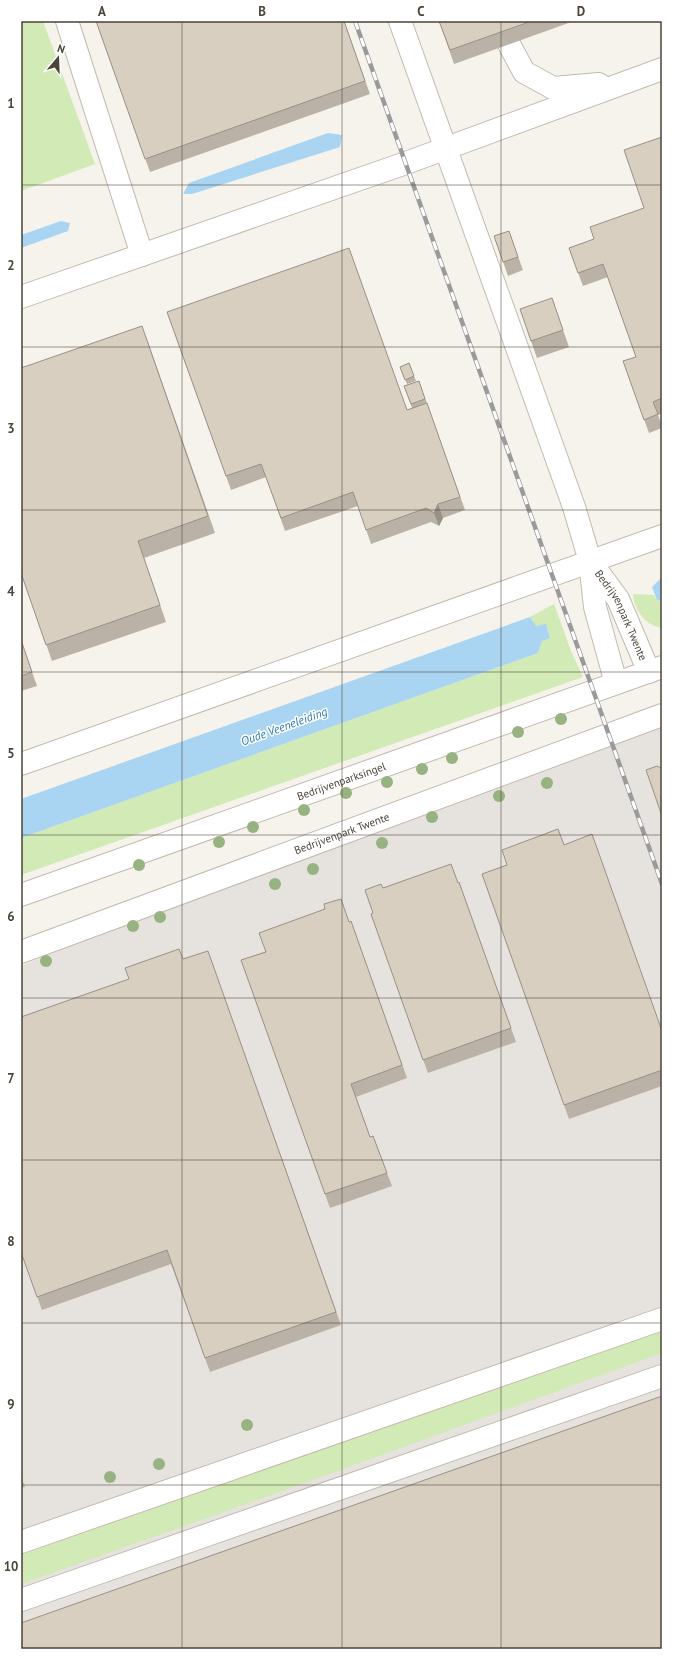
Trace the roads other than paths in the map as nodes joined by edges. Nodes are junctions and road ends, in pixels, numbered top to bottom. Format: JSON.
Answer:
{"nodes":[{"id":1,"x":66,"y":21,"type":"edge"},
{"id":2,"x":400,"y":21,"type":"edge"},
{"id":3,"x":510,"y":44,"type":"edge"},
{"id":4,"x":662,"y":69,"type":"edge"},
{"id":5,"x":639,"y":77,"type":"junction"},
{"id":6,"x":446,"y":148,"type":"junction"},
{"id":7,"x":142,"y":255,"type":"junction"},
{"id":8,"x":21,"y":297,"type":"edge"},
{"id":9,"x":662,"y":536,"type":"edge"},
{"id":10,"x":590,"y":561,"type":"junction"},
{"id":11,"x":655,"y":669,"type":"edge"},
{"id":12,"x":616,"y":683,"type":"junction"},
{"id":13,"x":662,"y":715,"type":"edge"},
{"id":14,"x":21,"y":764,"type":"edge"},
{"id":15,"x":21,"y":895,"type":"edge"},
{"id":16,"x":21,"y":952,"type":"edge"},
{"id":17,"x":662,"y":1319,"type":"edge"},
{"id":18,"x":662,"y":1376,"type":"edge"},
{"id":19,"x":21,"y":1542,"type":"edge"},
{"id":20,"x":21,"y":1600,"type":"edge"}],
"edges":[{"from":1,"to":7,"type":"street"},
{"from":2,"to":6,"type":"street"},
{"from":3,"to":5,"type":"street"},
{"from":4,"to":5,"type":"street"},
{"from":5,"to":6,"type":"street"},
{"from":6,"to":7,"type":"street"},
{"from":6,"to":10,"type":"street"},
{"from":7,"to":8,"type":"street"},
{"from":9,"to":10,"type":"street","name":"Bedrijvenpark Twente"},
{"from":10,"to":11,"type":"street","name":"Bedrijvenpark Twente"},
{"from":10,"to":12,"type":"street","name":"Bedrijvenpark Twente"},
{"from":10,"to":14,"type":"street","name":"Bedrijvenpark Twente"},
{"from":11,"to":12,"type":"street","name":"Bedrijvenparksingel"},
{"from":12,"to":15,"type":"street","name":"Bedrijvenparksingel"},
{"from":13,"to":16,"type":"street","name":"Bedrijvenpark Twente"},
{"from":17,"to":19,"type":"street"},
{"from":18,"to":20,"type":"street"}]}
